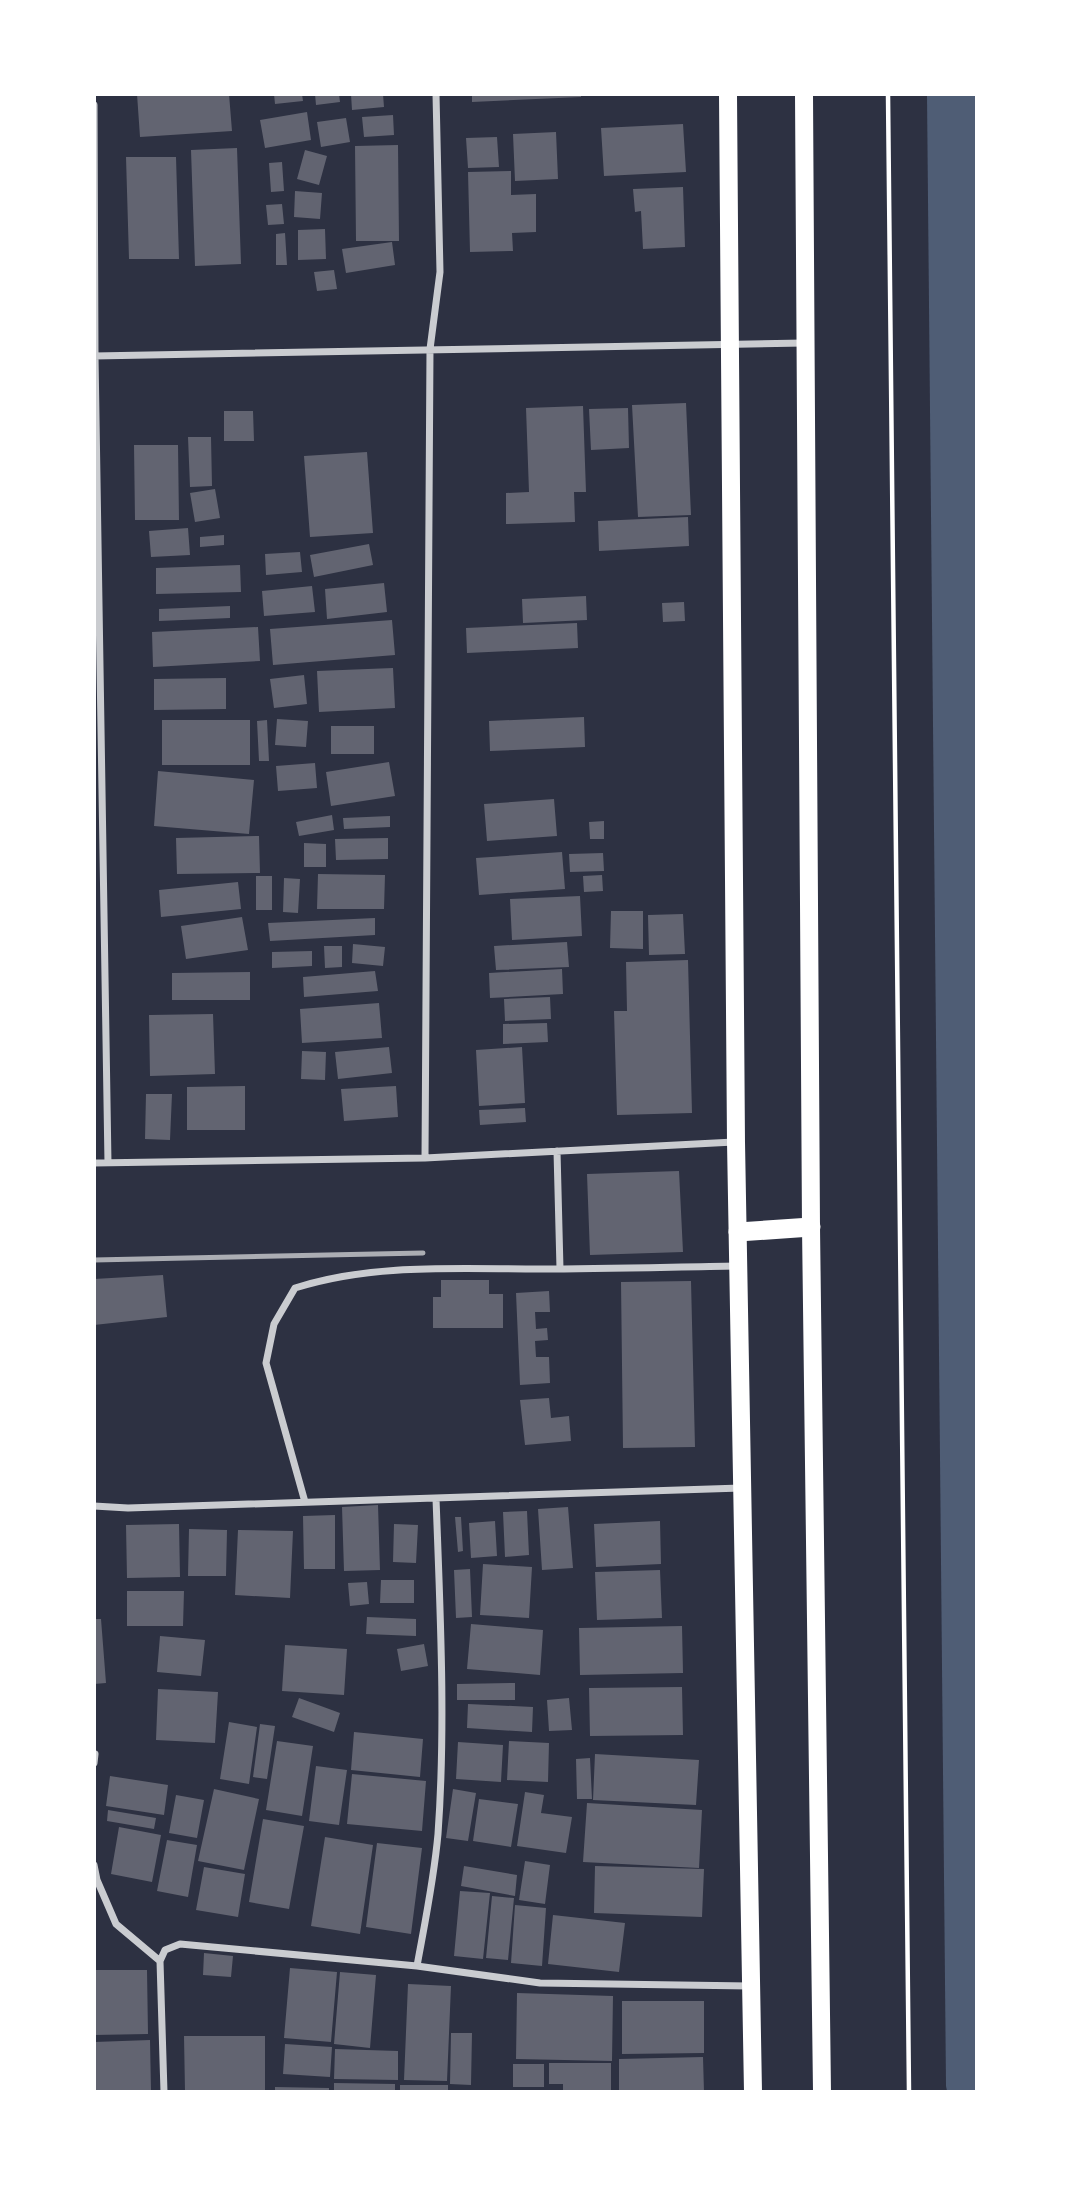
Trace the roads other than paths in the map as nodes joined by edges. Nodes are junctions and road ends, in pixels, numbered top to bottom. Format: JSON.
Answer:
{"nodes":[{"id":1,"x":436,"y":94,"type":"edge"},
{"id":2,"x":728,"y":94,"type":"edge"},
{"id":3,"x":804,"y":94,"type":"edge"},
{"id":4,"x":94,"y":105,"type":"edge"},
{"id":5,"x":805,"y":343,"type":"junction"},
{"id":6,"x":730,"y":347,"type":"junction"},
{"id":7,"x":430,"y":349,"type":"junction"},
{"id":8,"x":95,"y":356,"type":"edge"},
{"id":9,"x":736,"y":1142,"type":"junction"},
{"id":10,"x":557,"y":1151,"type":"junction"},
{"id":11,"x":425,"y":1158,"type":"junction"},
{"id":12,"x":94,"y":1163,"type":"edge"},
{"id":13,"x":108,"y":1163,"type":"junction"},
{"id":14,"x":811,"y":1227,"type":"junction"},
{"id":15,"x":738,"y":1232,"type":"junction"},
{"id":16,"x":738,"y":1266,"type":"junction"},
{"id":17,"x":560,"y":1269,"type":"junction"},
{"id":18,"x":741,"y":1488,"type":"junction"},
{"id":19,"x":436,"y":1498,"type":"junction"},
{"id":20,"x":305,"y":1503,"type":"junction"},
{"id":21,"x":94,"y":1506,"type":"edge"},
{"id":22,"x":95,"y":1754,"type":"edge"},
{"id":23,"x":94,"y":1763,"type":"edge"},
{"id":24,"x":94,"y":1865,"type":"edge"},
{"id":25,"x":160,"y":1961,"type":"junction"},
{"id":26,"x":416,"y":1966,"type":"junction"},
{"id":27,"x":753,"y":1986,"type":"junction"},
{"id":28,"x":164,"y":2091,"type":"edge"},
{"id":29,"x":753,"y":2091,"type":"edge"},
{"id":30,"x":822,"y":2091,"type":"edge"}],
"edges":[{"from":1,"to":7,"type":"street"},
{"from":2,"to":6,"type":"main road"},
{"from":3,"to":5,"type":"main road"},
{"from":4,"to":8,"type":"street"},
{"from":5,"to":6,"type":"street"},
{"from":5,"to":14,"type":"main road"},
{"from":6,"to":7,"type":"street"},
{"from":6,"to":9,"type":"main road"},
{"from":7,"to":8,"type":"street"},
{"from":7,"to":11,"type":"street"},
{"from":8,"to":13,"type":"street"},
{"from":9,"to":10,"type":"street"},
{"from":9,"to":15,"type":"main road"},
{"from":10,"to":11,"type":"street"},
{"from":10,"to":17,"type":"street"},
{"from":11,"to":13,"type":"street"},
{"from":12,"to":13,"type":"street"},
{"from":14,"to":15,"type":"highway"},
{"from":14,"to":30,"type":"main road"},
{"from":15,"to":16,"type":"main road"},
{"from":16,"to":17,"type":"street"},
{"from":16,"to":18,"type":"main road"},
{"from":17,"to":20,"type":"street"},
{"from":18,"to":19,"type":"street"},
{"from":18,"to":27,"type":"main road"},
{"from":19,"to":20,"type":"street"},
{"from":19,"to":26,"type":"street"},
{"from":20,"to":21,"type":"street"},
{"from":22,"to":23,"type":"street"},
{"from":24,"to":25,"type":"street"},
{"from":25,"to":26,"type":"street"},
{"from":25,"to":28,"type":"street"},
{"from":26,"to":27,"type":"street"},
{"from":27,"to":29,"type":"main road"}]}
